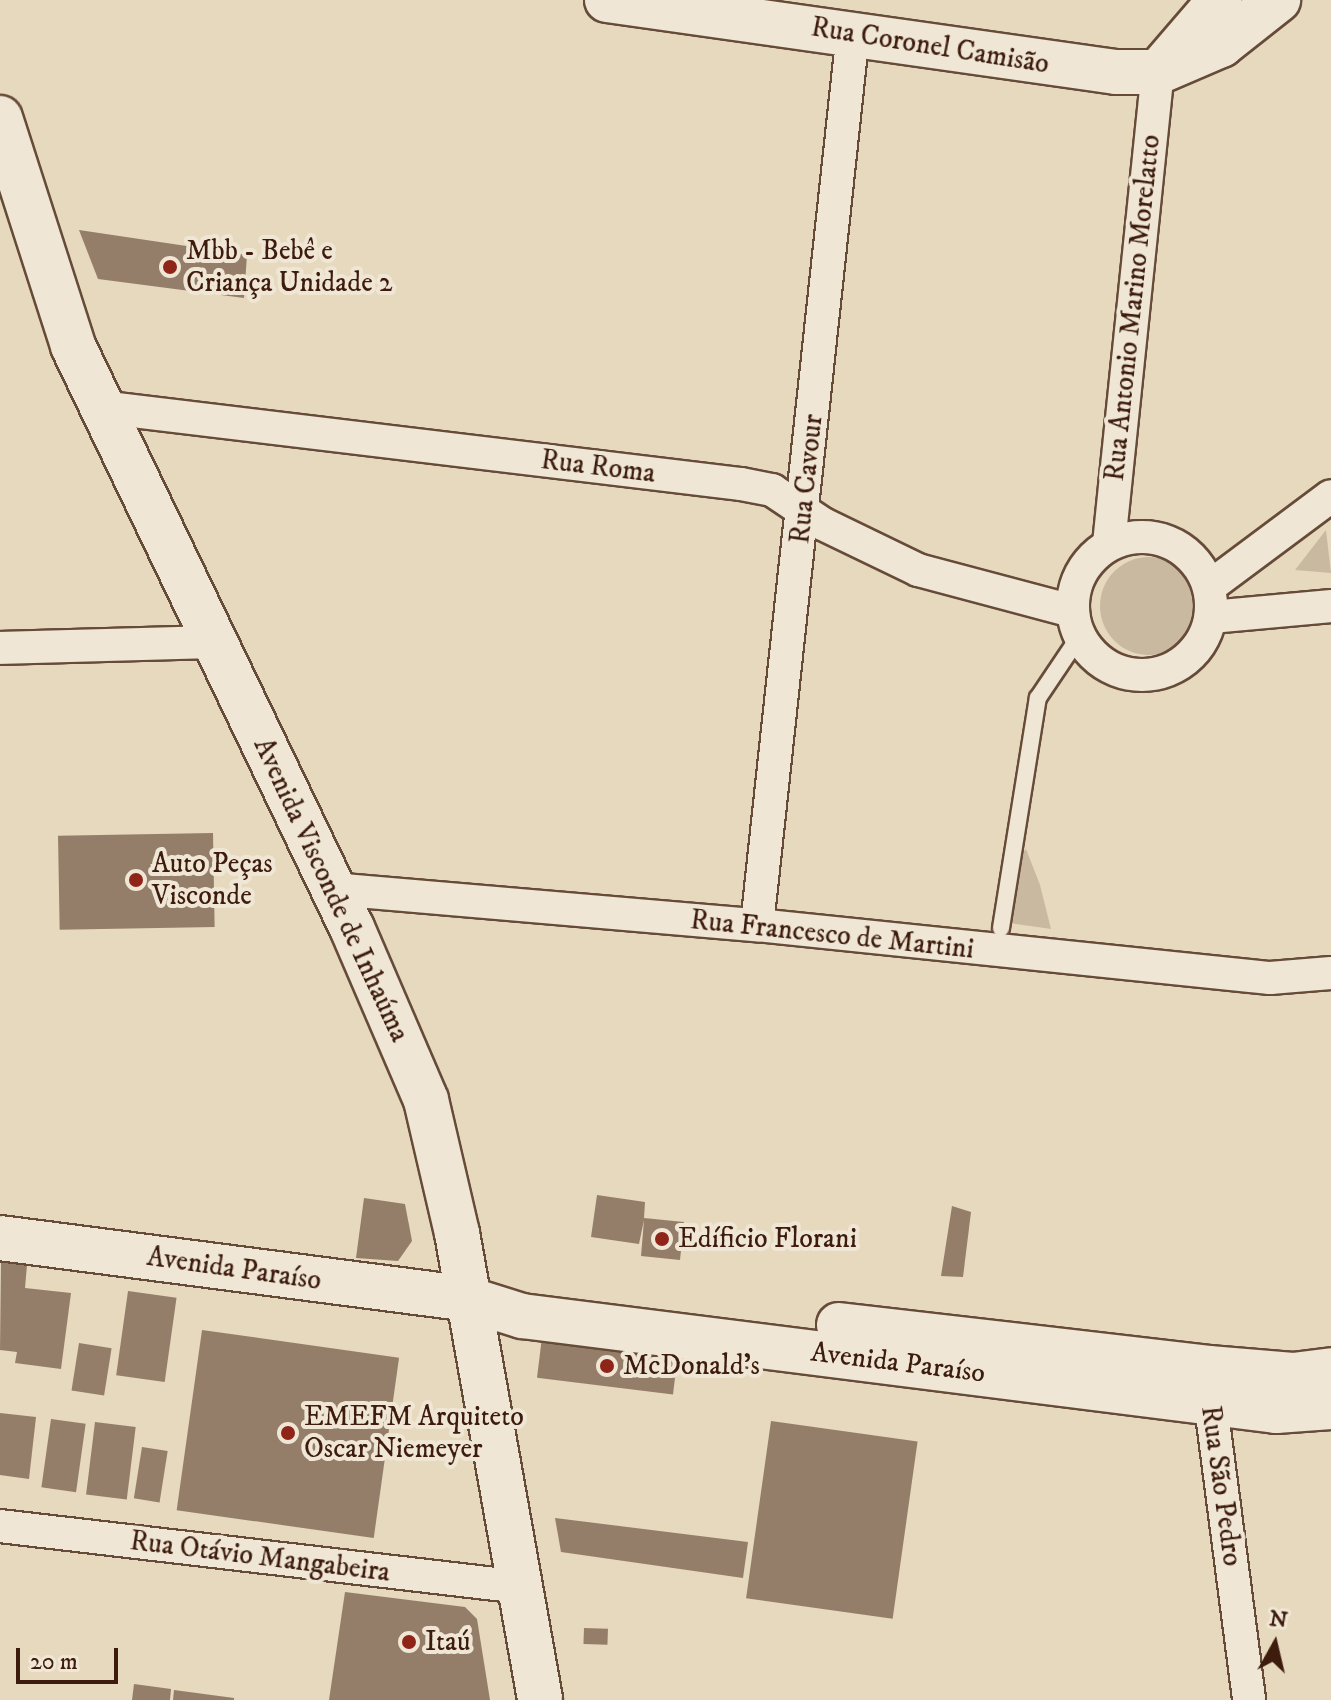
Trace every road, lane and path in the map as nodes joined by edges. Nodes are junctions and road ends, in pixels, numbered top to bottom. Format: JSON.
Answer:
{"nodes":[{"id":1,"x":607,"y":0,"type":"edge"},
{"id":2,"x":1220,"y":0,"type":"edge"},
{"id":3,"x":1278,"y":0,"type":"edge"},
{"id":4,"x":672,"y":4,"type":"edge"},
{"id":5,"x":853,"y":33,"type":"junction"},
{"id":6,"x":1158,"y":72,"type":"junction"},
{"id":7,"x":0,"y":118,"type":"edge"},
{"id":8,"x":7,"y":177,"type":"edge"},
{"id":9,"x":100,"y":407,"type":"junction"},
{"id":10,"x":1331,"y":496,"type":"edge"},
{"id":11,"x":805,"y":510,"type":"junction"},
{"id":12,"x":1109,"y":544,"type":"junction"},
{"id":13,"x":1210,"y":602,"type":"junction"},
{"id":14,"x":1331,"y":606,"type":"edge"},
{"id":15,"x":1076,"y":624,"type":"junction"},
{"id":16,"x":216,"y":642,"type":"junction"},
{"id":17,"x":0,"y":648,"type":"edge"},
{"id":18,"x":333,"y":889,"type":"junction"},
{"id":19,"x":757,"y":925,"type":"junction"},
{"id":20,"x":1001,"y":928,"type":"dead end"},
{"id":21,"x":1331,"y":973,"type":"edge"},
{"id":22,"x":0,"y":1238,"type":"edge"},
{"id":23,"x":468,"y":1299,"type":"junction"},
{"id":24,"x":1331,"y":1370,"type":"edge"},
{"id":25,"x":1208,"y":1385,"type":"junction"},
{"id":26,"x":1331,"y":1407,"type":"edge"},
{"id":27,"x":0,"y":1526,"type":"edge"},
{"id":28,"x":521,"y":1587,"type":"junction"},
{"id":29,"x":540,"y":1700,"type":"edge"},
{"id":30,"x":1249,"y":1700,"type":"edge"}],
"edges":[{"from":1,"to":4,"type":"main road","name":"Rua Coronel Camisão"},
{"from":2,"to":6,"type":"main road"},
{"from":3,"to":6,"type":"main road"},
{"from":4,"to":5,"type":"main road","name":"Rua Coronel Camisão"},
{"from":5,"to":6,"type":"main road","name":"Rua Coronel Camisão"},
{"from":5,"to":11,"type":"street","name":"Rua Cavour"},
{"from":6,"to":12,"type":"street","name":"Rua Antonio Marino Morelatto"},
{"from":7,"to":8,"type":"main road","name":"Avenida Visconde de Inhaúma"},
{"from":8,"to":9,"type":"main road","name":"Avenida Visconde de Inhaúma"},
{"from":9,"to":11,"type":"street","name":"Rua Roma"},
{"from":9,"to":16,"type":"main road","name":"Avenida Visconde de Inhaúma"},
{"from":10,"to":13,"type":"street"},
{"from":11,"to":15,"type":"street","name":"Rua Roma"},
{"from":11,"to":19,"type":"street","name":"Rua Cavour"},
{"from":12,"to":13,"type":"street"},
{"from":12,"to":15,"type":"street"},
{"from":13,"to":14,"type":"street"},
{"from":13,"to":15,"type":"street"},
{"from":15,"to":20,"type":"lane"},
{"from":16,"to":17,"type":"street"},
{"from":16,"to":18,"type":"main road","name":"Avenida Visconde de Inhaúma"},
{"from":18,"to":19,"type":"street","name":"Rua Francesco de Martini"},
{"from":18,"to":23,"type":"main road","name":"Avenida Visconde de Inhaúma"},
{"from":19,"to":21,"type":"street","name":"Rua Francesco de Martini"},
{"from":22,"to":23,"type":"main road","name":"Avenida Paraíso"},
{"from":23,"to":25,"type":"main road","name":"Avenida Paraíso"},
{"from":23,"to":28,"type":"main road","name":"Avenida Visconde de Inhaúma"},
{"from":24,"to":25,"type":"main road","name":"Avenida Paraíso"},
{"from":25,"to":26,"type":"main road","name":"Avenida Paraíso"},
{"from":25,"to":30,"type":"street","name":"Rua São Pedro"},
{"from":27,"to":28,"type":"street","name":"Rua Otávio Mangabeira"},
{"from":28,"to":29,"type":"main road","name":"Avenida Visconde de Inhaúma"}]}
